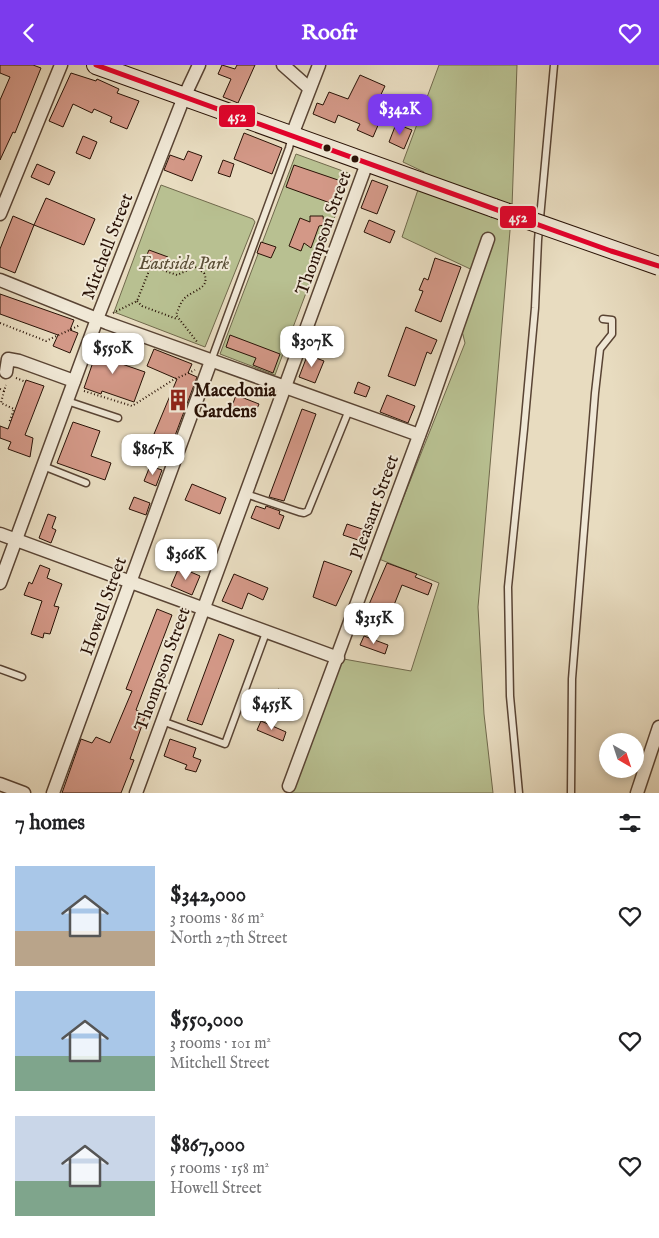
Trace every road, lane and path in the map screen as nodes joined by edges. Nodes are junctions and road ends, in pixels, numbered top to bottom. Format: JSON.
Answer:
{"nodes":[{"id":1,"x":61,"y":65,"type":"edge"},
{"id":2,"x":96,"y":65,"type":"edge"},
{"id":3,"x":199,"y":65,"type":"edge"},
{"id":4,"x":284,"y":65,"type":"edge"},
{"id":5,"x":318,"y":65,"type":"edge"},
{"id":6,"x":554,"y":65,"type":"edge"},
{"id":7,"x":309,"y":88,"type":"junction"},
{"id":8,"x":184,"y":97,"type":"junction"},
{"id":9,"x":292,"y":135,"type":"junction"},
{"id":10,"x":367,"y":163,"type":"junction"},
{"id":11,"x":0,"y":214,"type":"edge"},
{"id":12,"x":488,"y":239,"type":"dead end"},
{"id":13,"x":659,"y":266,"type":"edge"},
{"id":14,"x":0,"y":280,"type":"edge"},
{"id":15,"x":137,"y":301,"type":"junction"},
{"id":16,"x":111,"y":314,"type":"dead end"},
{"id":17,"x":97,"y":319,"type":"junction"},
{"id":18,"x":177,"y":319,"type":"junction"},
{"id":19,"x":603,"y":319,"type":"dead end"},
{"id":20,"x":77,"y":320,"type":"dead end"},
{"id":21,"x":0,"y":323,"type":"edge"},
{"id":22,"x":200,"y":345,"type":"dead end"},
{"id":23,"x":211,"y":361,"type":"junction"},
{"id":24,"x":196,"y":370,"type":"dead end"},
{"id":25,"x":6,"y":372,"type":"dead end"},
{"id":26,"x":77,"y":385,"type":"junction"},
{"id":27,"x":285,"y":388,"type":"junction"},
{"id":28,"x":4,"y":391,"type":"dead end"},
{"id":29,"x":67,"y":401,"type":"junction"},
{"id":30,"x":349,"y":410,"type":"junction"},
{"id":31,"x":118,"y":418,"type":"dead end"},
{"id":32,"x":9,"y":423,"type":"dead end"},
{"id":33,"x":419,"y":435,"type":"junction"},
{"id":34,"x":43,"y":466,"type":"junction"},
{"id":35,"x":86,"y":483,"type":"dead end"},
{"id":36,"x":246,"y":494,"type":"junction"},
{"id":37,"x":0,"y":534,"type":"edge"},
{"id":38,"x":16,"y":540,"type":"junction"},
{"id":39,"x":1,"y":576,"type":"edge"},
{"id":40,"x":130,"y":581,"type":"junction"},
{"id":41,"x":203,"y":609,"type":"junction"},
{"id":42,"x":267,"y":630,"type":"junction"},
{"id":43,"x":338,"y":658,"type":"junction"},
{"id":44,"x":0,"y":669,"type":"edge"},
{"id":45,"x":22,"y":677,"type":"dead end"},
{"id":46,"x":162,"y":721,"type":"junction"},
{"id":47,"x":659,"y":727,"type":"edge"},
{"id":48,"x":0,"y":784,"type":"edge"},
{"id":49,"x":290,"y":790,"type":"edge"},
{"id":50,"x":24,"y":793,"type":"edge"},
{"id":51,"x":53,"y":793,"type":"edge"},
{"id":52,"x":136,"y":793,"type":"edge"},
{"id":53,"x":519,"y":793,"type":"edge"},
{"id":54,"x":571,"y":793,"type":"edge"},
{"id":55,"x":637,"y":793,"type":"edge"}],
"edges":[{"from":1,"to":11,"type":"street"},
{"from":2,"to":8,"type":"main road"},
{"from":3,"to":8,"type":"street","name":"Mitchell Street"},
{"from":4,"to":7,"type":"street"},
{"from":5,"to":7,"type":"street","name":"Howell Street"},
{"from":6,"to":53,"type":"lane"},
{"from":7,"to":9,"type":"street","name":"Howell Street"},
{"from":8,"to":9,"type":"main road"},
{"from":8,"to":17,"type":"street","name":"Mitchell Street"},
{"from":9,"to":10,"type":"main road"},
{"from":9,"to":23,"type":"lane","name":"Howell Street"},
{"from":10,"to":13,"type":"main road","bridge":true},
{"from":10,"to":27,"type":"street","name":"Thompson Street"},
{"from":12,"to":33,"type":"street","name":"Pleasant Street"},
{"from":14,"to":17,"type":"street"},
{"from":15,"to":16,"type":"path"},
{"from":15,"to":18,"type":"path"},
{"from":15,"to":18,"type":"path"},
{"from":17,"to":23,"type":"street"},
{"from":17,"to":26,"type":"street","name":"Mitchell Street"},
{"from":18,"to":22,"type":"path"},
{"from":19,"to":54,"type":"lane"},
{"from":20,"to":21,"type":"path"},
{"from":23,"to":27,"type":"street"},
{"from":23,"to":40,"type":"street","name":"Howell Street"},
{"from":24,"to":26,"type":"path"},
{"from":25,"to":26,"type":"street"},
{"from":26,"to":29,"type":"street","name":"Mitchell Street"},
{"from":27,"to":30,"type":"street"},
{"from":27,"to":36,"type":"street","name":"Thompson Street"},
{"from":28,"to":32,"type":"path"},
{"from":29,"to":31,"type":"lane"},
{"from":29,"to":34,"type":"street","name":"Mitchell Street"},
{"from":30,"to":33,"type":"street"},
{"from":30,"to":36,"type":"lane"},
{"from":33,"to":43,"type":"street","name":"Pleasant Street"},
{"from":34,"to":35,"type":"lane"},
{"from":34,"to":38,"type":"street","name":"Mitchell Street"},
{"from":36,"to":41,"type":"street","name":"Thompson Street"},
{"from":37,"to":38,"type":"street"},
{"from":38,"to":39,"type":"street","name":"Mitchell Street"},
{"from":38,"to":40,"type":"street"},
{"from":40,"to":41,"type":"street"},
{"from":40,"to":51,"type":"street","name":"Howell Street"},
{"from":41,"to":42,"type":"street"},
{"from":41,"to":46,"type":"street","name":"Thompson Street"},
{"from":42,"to":43,"type":"street"},
{"from":42,"to":46,"type":"lane"},
{"from":43,"to":49,"type":"street","name":"Pleasant Street"},
{"from":44,"to":45,"type":"lane"},
{"from":46,"to":52,"type":"street","name":"Thompson Street"},
{"from":47,"to":55,"type":"street"},
{"from":48,"to":50,"type":"street"}]}
